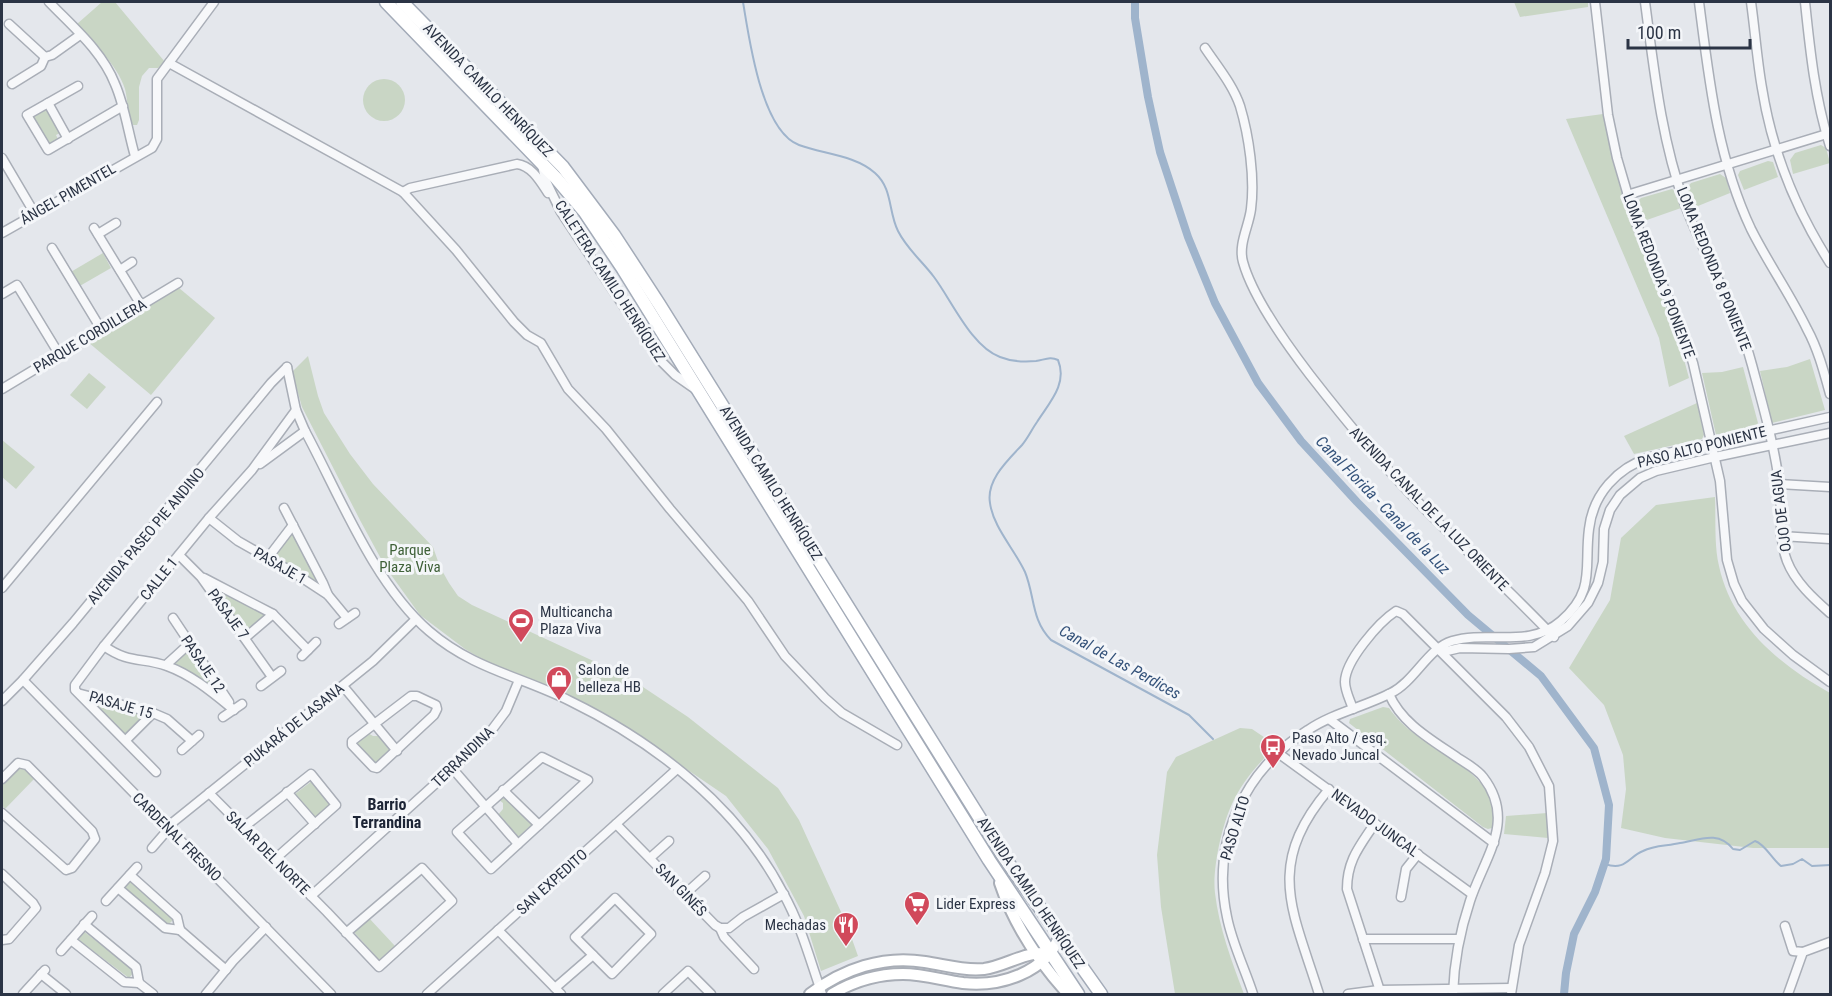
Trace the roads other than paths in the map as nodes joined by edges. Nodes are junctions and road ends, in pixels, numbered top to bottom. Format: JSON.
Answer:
{"nodes":[{"id":1,"x":49,"y":2,"type":"edge"},
{"id":2,"x":214,"y":2,"type":"edge"},
{"id":3,"x":386,"y":2,"type":"edge"},
{"id":4,"x":402,"y":2,"type":"edge"},
{"id":5,"x":1594,"y":2,"type":"edge"},
{"id":6,"x":1645,"y":2,"type":"edge"},
{"id":7,"x":1699,"y":2,"type":"edge"},
{"id":8,"x":1751,"y":2,"type":"edge"},
{"id":9,"x":1805,"y":2,"type":"edge"},
{"id":10,"x":9,"y":24,"type":"dead end"},
{"id":11,"x":80,"y":35,"type":"junction"},
{"id":12,"x":1205,"y":48,"type":"dead end"},
{"id":13,"x":45,"y":57,"type":"junction"},
{"id":14,"x":169,"y":63,"type":"junction"},
{"id":15,"x":12,"y":84,"type":"dead end"},
{"id":16,"x":78,"y":86,"type":"dead end"},
{"id":17,"x":48,"y":103,"type":"junction"},
{"id":18,"x":123,"y":106,"type":"junction"},
{"id":19,"x":1828,"y":134,"type":"edge"},
{"id":20,"x":68,"y":139,"type":"junction"},
{"id":21,"x":1830,"y":146,"type":"edge"},
{"id":22,"x":1776,"y":150,"type":"junction"},
{"id":23,"x":135,"y":156,"type":"junction"},
{"id":24,"x":2,"y":158,"type":"edge"},
{"id":25,"x":541,"y":161,"type":"junction"},
{"id":26,"x":1727,"y":164,"type":"junction"},
{"id":27,"x":1677,"y":179,"type":"junction"},
{"id":28,"x":403,"y":192,"type":"junction"},
{"id":29,"x":1627,"y":195,"type":"junction"},
{"id":30,"x":561,"y":213,"type":"junction"},
{"id":31,"x":34,"y":214,"type":"junction"},
{"id":32,"x":116,"y":223,"type":"dead end"},
{"id":33,"x":2,"y":233,"type":"edge"},
{"id":34,"x":52,"y":248,"type":"dead end"},
{"id":35,"x":132,"y":262,"type":"dead end"},
{"id":36,"x":1830,"y":263,"type":"edge"},
{"id":37,"x":120,"y":270,"type":"junction"},
{"id":38,"x":178,"y":283,"type":"dead end"},
{"id":39,"x":2,"y":294,"type":"edge"},
{"id":40,"x":141,"y":305,"type":"junction"},
{"id":41,"x":101,"y":329,"type":"junction"},
{"id":42,"x":59,"y":354,"type":"junction"},
{"id":43,"x":2,"y":389,"type":"edge"},
{"id":44,"x":696,"y":389,"type":"junction"},
{"id":45,"x":1830,"y":394,"type":"edge"},
{"id":46,"x":157,"y":402,"type":"dead end"},
{"id":47,"x":296,"y":410,"type":"junction"},
{"id":48,"x":1830,"y":417,"type":"edge"},
{"id":49,"x":1769,"y":430,"type":"junction"},
{"id":50,"x":305,"y":431,"type":"junction"},
{"id":51,"x":1830,"y":434,"type":"edge"},
{"id":52,"x":1711,"y":442,"type":"junction"},
{"id":53,"x":1772,"y":446,"type":"junction"},
{"id":54,"x":1715,"y":457,"type":"junction"},
{"id":55,"x":252,"y":470,"type":"junction"},
{"id":56,"x":1779,"y":484,"type":"junction"},
{"id":57,"x":1830,"y":487,"type":"edge"},
{"id":58,"x":284,"y":507,"type":"dead end"},
{"id":59,"x":209,"y":518,"type":"junction"},
{"id":60,"x":293,"y":525,"type":"junction"},
{"id":61,"x":1780,"y":536,"type":"junction"},
{"id":62,"x":1830,"y":539,"type":"edge"},
{"id":63,"x":179,"y":555,"type":"junction"},
{"id":64,"x":267,"y":559,"type":"junction"},
{"id":65,"x":201,"y":577,"type":"junction"},
{"id":66,"x":2,"y":588,"type":"edge"},
{"id":67,"x":328,"y":595,"type":"junction"},
{"id":68,"x":1830,"y":613,"type":"edge"},
{"id":69,"x":273,"y":614,"type":"junction"},
{"id":70,"x":173,"y":618,"type":"dead end"},
{"id":71,"x":416,"y":619,"type":"junction"},
{"id":72,"x":339,"y":624,"type":"dead end"},
{"id":73,"x":1551,"y":634,"type":"junction"},
{"id":74,"x":245,"y":638,"type":"junction"},
{"id":75,"x":316,"y":642,"type":"dead end"},
{"id":76,"x":189,"y":644,"type":"junction"},
{"id":77,"x":104,"y":646,"type":"junction"},
{"id":78,"x":1471,"y":649,"type":"junction"},
{"id":79,"x":1437,"y":650,"type":"junction"},
{"id":80,"x":166,"y":665,"type":"junction"},
{"id":81,"x":1455,"y":667,"type":"junction"},
{"id":82,"x":280,"y":671,"type":"dead end"},
{"id":83,"x":273,"y":677,"type":"junction"},
{"id":84,"x":23,"y":680,"type":"junction"},
{"id":85,"x":519,"y":680,"type":"junction"},
{"id":86,"x":1830,"y":681,"type":"edge"},
{"id":87,"x":261,"y":686,"type":"dead end"},
{"id":88,"x":343,"y":686,"type":"junction"},
{"id":89,"x":78,"y":693,"type":"junction"},
{"id":90,"x":1389,"y":694,"type":"junction"},
{"id":91,"x":2,"y":701,"type":"edge"},
{"id":92,"x":242,"y":704,"type":"dead end"},
{"id":93,"x":1353,"y":709,"type":"junction"},
{"id":94,"x":234,"y":710,"type":"junction"},
{"id":95,"x":153,"y":713,"type":"junction"},
{"id":96,"x":223,"y":717,"type":"dead end"},
{"id":97,"x":1329,"y":719,"type":"junction"},
{"id":98,"x":373,"y":724,"type":"junction"},
{"id":99,"x":126,"y":741,"type":"junction"},
{"id":100,"x":897,"y":746,"type":"dead end"},
{"id":101,"x":182,"y":750,"type":"dead end"},
{"id":102,"x":397,"y":751,"type":"junction"},
{"id":103,"x":1278,"y":753,"type":"junction"},
{"id":104,"x":452,"y":768,"type":"junction"},
{"id":105,"x":677,"y":769,"type":"junction"},
{"id":106,"x":156,"y":772,"type":"dead end"},
{"id":107,"x":2,"y":779,"type":"edge"},
{"id":108,"x":1329,"y":789,"type":"junction"},
{"id":109,"x":504,"y":790,"type":"junction"},
{"id":110,"x":287,"y":792,"type":"junction"},
{"id":111,"x":209,"y":793,"type":"junction"},
{"id":112,"x":485,"y":807,"type":"junction"},
{"id":113,"x":2,"y":813,"type":"edge"},
{"id":114,"x":1375,"y":823,"type":"junction"},
{"id":115,"x":315,"y":824,"type":"junction"},
{"id":116,"x":616,"y":824,"type":"junction"},
{"id":117,"x":539,"y":825,"type":"junction"},
{"id":118,"x":167,"y":826,"type":"junction"},
{"id":119,"x":244,"y":827,"type":"junction"},
{"id":120,"x":669,"y":841,"type":"dead end"},
{"id":121,"x":1494,"y":843,"type":"junction"},
{"id":122,"x":519,"y":844,"type":"junction"},
{"id":123,"x":152,"y":848,"type":"dead end"},
{"id":124,"x":1418,"y":854,"type":"junction"},
{"id":125,"x":650,"y":858,"type":"junction"},
{"id":126,"x":275,"y":859,"type":"junction"},
{"id":127,"x":137,"y":867,"type":"dead end"},
{"id":128,"x":997,"y":872,"type":"junction"},
{"id":129,"x":2,"y":874,"type":"edge"},
{"id":130,"x":130,"y":875,"type":"junction"},
{"id":131,"x":705,"y":876,"type":"dead end"},
{"id":132,"x":118,"y":888,"type":"junction"},
{"id":133,"x":685,"y":894,"type":"junction"},
{"id":134,"x":784,"y":894,"type":"junction"},
{"id":135,"x":1472,"y":894,"type":"junction"},
{"id":136,"x":311,"y":896,"type":"junction"},
{"id":137,"x":1401,"y":897,"type":"dead end"},
{"id":138,"x":106,"y":901,"type":"dead end"},
{"id":139,"x":92,"y":916,"type":"dead end"},
{"id":140,"x":84,"y":924,"type":"junction"},
{"id":141,"x":1785,"y":926,"type":"dead end"},
{"id":142,"x":266,"y":927,"type":"junction"},
{"id":143,"x":720,"y":928,"type":"junction"},
{"id":144,"x":180,"y":930,"type":"junction"},
{"id":145,"x":498,"y":930,"type":"junction"},
{"id":146,"x":346,"y":933,"type":"junction"},
{"id":147,"x":1060,"y":935,"type":"junction"},
{"id":148,"x":1363,"y":939,"type":"junction"},
{"id":149,"x":1459,"y":939,"type":"junction"},
{"id":150,"x":2,"y":940,"type":"edge"},
{"id":151,"x":71,"y":940,"type":"junction"},
{"id":152,"x":1830,"y":942,"type":"edge"},
{"id":153,"x":61,"y":951,"type":"dead end"},
{"id":154,"x":1803,"y":952,"type":"junction"},
{"id":155,"x":1035,"y":953,"type":"junction"},
{"id":156,"x":593,"y":955,"type":"junction"},
{"id":157,"x":1046,"y":958,"type":"junction"},
{"id":158,"x":1001,"y":966,"type":"junction"},
{"id":159,"x":754,"y":969,"type":"dead end"},
{"id":160,"x":226,"y":970,"type":"junction"},
{"id":161,"x":1004,"y":980,"type":"junction"},
{"id":162,"x":139,"y":983,"type":"junction"},
{"id":163,"x":821,"y":991,"type":"edge"},
{"id":164,"x":558,"y":992,"type":"edge"},
{"id":165,"x":1380,"y":992,"type":"edge"},
{"id":166,"x":1453,"y":992,"type":"edge"},
{"id":167,"x":1511,"y":992,"type":"edge"},
{"id":168,"x":28,"y":993,"type":"edge"},
{"id":169,"x":66,"y":994,"type":"edge"},
{"id":170,"x":153,"y":994,"type":"edge"},
{"id":171,"x":206,"y":994,"type":"edge"},
{"id":172,"x":331,"y":994,"type":"edge"},
{"id":173,"x":427,"y":994,"type":"edge"},
{"id":174,"x":663,"y":994,"type":"edge"},
{"id":175,"x":711,"y":994,"type":"edge"},
{"id":176,"x":810,"y":994,"type":"edge"},
{"id":177,"x":832,"y":994,"type":"edge"},
{"id":178,"x":1068,"y":994,"type":"edge"},
{"id":179,"x":1078,"y":994,"type":"edge"},
{"id":180,"x":1088,"y":994,"type":"edge"},
{"id":181,"x":1101,"y":994,"type":"edge"},
{"id":182,"x":1253,"y":994,"type":"edge"},
{"id":183,"x":1319,"y":994,"type":"edge"},
{"id":184,"x":1348,"y":994,"type":"edge"},
{"id":185,"x":1788,"y":994,"type":"edge"}],
"edges":[{"from":1,"to":11,"type":"street"},
{"from":2,"to":14,"type":"street"},
{"from":3,"to":25,"type":"main road","name":"AVENIDA CAMILO HENRÍQUEZ"},
{"from":4,"to":147,"type":"main road","name":"AVENIDA CAMILO HENRÍQUEZ"},
{"from":5,"to":29,"type":"street","name":"LOMA REDONDA 9 PONIENTE"},
{"from":6,"to":27,"type":"street","name":"LOMA REDONDA 8 PONIENTE"},
{"from":7,"to":26,"type":"street"},
{"from":8,"to":22,"type":"street"},
{"from":9,"to":19,"type":"street"},
{"from":10,"to":13,"type":"street"},
{"from":11,"to":13,"type":"street"},
{"from":11,"to":18,"type":"street"},
{"from":12,"to":73,"type":"street","name":"AVENIDA CANAL DE LA LUZ ORIENTE"},
{"from":13,"to":15,"type":"street"},
{"from":14,"to":23,"type":"street","name":"ÁNGEL PIMENTEL"},
{"from":14,"to":28,"type":"street"},
{"from":16,"to":17,"type":"street"},
{"from":17,"to":20,"type":"street"},
{"from":17,"to":20,"type":"street"},
{"from":18,"to":20,"type":"street"},
{"from":18,"to":23,"type":"street"},
{"from":19,"to":21,"type":"street"},
{"from":19,"to":22,"type":"street"},
{"from":22,"to":26,"type":"street"},
{"from":22,"to":36,"type":"street"},
{"from":23,"to":31,"type":"street","name":"ÁNGEL PIMENTEL"},
{"from":24,"to":31,"type":"street"},
{"from":25,"to":30,"type":"street","name":"CALETERA CAMILO HENRÍQUEZ"},
{"from":25,"to":44,"type":"main road","name":"AVENIDA CAMILO HENRÍQUEZ"},
{"from":26,"to":27,"type":"street"},
{"from":26,"to":45,"type":"street"},
{"from":27,"to":29,"type":"street"},
{"from":27,"to":49,"type":"street","name":"LOMA REDONDA 8 PONIENTE"},
{"from":28,"to":30,"type":"street"},
{"from":28,"to":100,"type":"street"},
{"from":29,"to":52,"type":"street","name":"LOMA REDONDA 9 PONIENTE"},
{"from":30,"to":44,"type":"street","name":"CALETERA CAMILO HENRÍQUEZ"},
{"from":31,"to":33,"type":"street","name":"ÁNGEL PIMENTEL"},
{"from":32,"to":37,"type":"street"},
{"from":34,"to":41,"type":"street"},
{"from":35,"to":37,"type":"street"},
{"from":37,"to":40,"type":"street"},
{"from":38,"to":40,"type":"street","name":"PARQUE CORDILLERA"},
{"from":39,"to":42,"type":"street"},
{"from":40,"to":41,"type":"street","name":"PARQUE CORDILLERA"},
{"from":41,"to":42,"type":"street","name":"PARQUE CORDILLERA"},
{"from":42,"to":43,"type":"street","name":"PARQUE CORDILLERA"},
{"from":44,"to":128,"type":"main road","name":"AVENIDA CAMILO HENRÍQUEZ"},
{"from":46,"to":66,"type":"street"},
{"from":47,"to":50,"type":"street"},
{"from":47,"to":55,"type":"street","name":"CALLE 1"},
{"from":47,"to":84,"type":"street","name":"AVENIDA PASEO PIE ANDINO"},
{"from":48,"to":49,"type":"street","name":"PASO ALTO PONIENTE"},
{"from":49,"to":52,"type":"street","name":"PASO ALTO PONIENTE"},
{"from":49,"to":53,"type":"street","name":"OJO DE AGUA"},
{"from":50,"to":55,"type":"street","name":"CALLE 1"},
{"from":50,"to":71,"type":"street"},
{"from":51,"to":53,"type":"street"},
{"from":52,"to":54,"type":"street","name":"LOMA REDONDA 9 PONIENTE"},
{"from":52,"to":73,"type":"street","name":"PASO ALTO PONIENTE"},
{"from":53,"to":54,"type":"street"},
{"from":53,"to":56,"type":"street","name":"OJO DE AGUA"},
{"from":54,"to":73,"type":"street"},
{"from":54,"to":86,"type":"street","name":"LOMA REDONDA 9 PONIENTE"},
{"from":55,"to":59,"type":"street","name":"CALLE 1"},
{"from":56,"to":57,"type":"street"},
{"from":56,"to":61,"type":"street","name":"OJO DE AGUA"},
{"from":58,"to":60,"type":"street"},
{"from":59,"to":63,"type":"street","name":"CALLE 1"},
{"from":59,"to":64,"type":"street","name":"PASAJE 1"},
{"from":60,"to":64,"type":"street"},
{"from":60,"to":67,"type":"street"},
{"from":61,"to":62,"type":"street"},
{"from":61,"to":68,"type":"street","name":"OJO DE AGUA"},
{"from":63,"to":65,"type":"street","name":"PASAJE 7"},
{"from":63,"to":77,"type":"street","name":"CALLE 1"},
{"from":64,"to":67,"type":"street","name":"PASAJE 1"},
{"from":65,"to":69,"type":"street"},
{"from":65,"to":74,"type":"street","name":"PASAJE 7"},
{"from":67,"to":72,"type":"street","name":"PASAJE 1"},
{"from":69,"to":74,"type":"street"},
{"from":69,"to":75,"type":"street"},
{"from":70,"to":76,"type":"street","name":"PASAJE 12"},
{"from":71,"to":85,"type":"street"},
{"from":71,"to":88,"type":"street","name":"PUKARÁ DE LASANA"},
{"from":73,"to":78,"type":"street"},
{"from":73,"to":79,"type":"street","name":"PASO ALTO PONIENTE"},
{"from":74,"to":83,"type":"street","name":"PASAJE 7"},
{"from":76,"to":80,"type":"street"},
{"from":76,"to":94,"type":"street","name":"PASAJE 12"},
{"from":77,"to":80,"type":"street"},
{"from":77,"to":89,"type":"street","name":"CALLE 1"},
{"from":78,"to":79,"type":"street"},
{"from":78,"to":81,"type":"street"},
{"from":79,"to":81,"type":"street"},
{"from":79,"to":90,"type":"street","name":"PASO ALTO"},
{"from":79,"to":93,"type":"street"},
{"from":80,"to":94,"type":"street"},
{"from":81,"to":167,"type":"street"},
{"from":82,"to":83,"type":"street"},
{"from":83,"to":87,"type":"street"},
{"from":84,"to":91,"type":"street","name":"AVENIDA PASEO PIE ANDINO"},
{"from":84,"to":118,"type":"street","name":"CARDENAL FRESNO"},
{"from":85,"to":104,"type":"street","name":"TERRANDINA"},
{"from":85,"to":105,"type":"street"},
{"from":88,"to":98,"type":"street"},
{"from":88,"to":111,"type":"street","name":"PUKARÁ DE LASANA"},
{"from":89,"to":95,"type":"street","name":"PASAJE 15"},
{"from":89,"to":99,"type":"street"},
{"from":90,"to":93,"type":"street","name":"PASO ALTO"},
{"from":90,"to":121,"type":"street"},
{"from":92,"to":94,"type":"street"},
{"from":93,"to":97,"type":"street","name":"PASO ALTO"},
{"from":94,"to":96,"type":"street"},
{"from":95,"to":99,"type":"street"},
{"from":95,"to":101,"type":"street","name":"PASAJE 15"},
{"from":97,"to":103,"type":"street","name":"PASO ALTO"},
{"from":97,"to":121,"type":"street"},
{"from":98,"to":102,"type":"street"},
{"from":98,"to":102,"type":"street"},
{"from":98,"to":102,"type":"street"},
{"from":99,"to":106,"type":"street"},
{"from":103,"to":108,"type":"street","name":"NEVADO JUNCAL"},
{"from":103,"to":182,"type":"street","name":"PASO ALTO"},
{"from":104,"to":112,"type":"street"},
{"from":104,"to":136,"type":"street","name":"TERRANDINA"},
{"from":105,"to":116,"type":"street","name":"SAN EXPEDITO"},
{"from":105,"to":134,"type":"street"},
{"from":107,"to":113,"type":"street"},
{"from":108,"to":114,"type":"street","name":"NEVADO JUNCAL"},
{"from":108,"to":183,"type":"street"},
{"from":109,"to":112,"type":"street"},
{"from":109,"to":117,"type":"street"},
{"from":109,"to":117,"type":"street"},
{"from":110,"to":115,"type":"street"},
{"from":110,"to":115,"type":"street"},
{"from":110,"to":119,"type":"street"},
{"from":111,"to":118,"type":"street","name":"PUKARÁ DE LASANA"},
{"from":111,"to":119,"type":"street","name":"SALAR DEL NORTE"},
{"from":112,"to":122,"type":"street"},
{"from":112,"to":122,"type":"street"},
{"from":114,"to":124,"type":"street","name":"NEVADO JUNCAL"},
{"from":114,"to":148,"type":"street"},
{"from":115,"to":126,"type":"street"},
{"from":116,"to":125,"type":"street","name":"SAN GINÉS"},
{"from":116,"to":145,"type":"street","name":"SAN EXPEDITO"},
{"from":117,"to":122,"type":"street"},
{"from":118,"to":123,"type":"street","name":"PUKARÁ DE LASANA"},
{"from":118,"to":142,"type":"street","name":"CARDENAL FRESNO"},
{"from":119,"to":126,"type":"street","name":"SALAR DEL NORTE"},
{"from":120,"to":125,"type":"street"},
{"from":121,"to":135,"type":"street"},
{"from":124,"to":135,"type":"street","name":"NEVADO JUNCAL"},
{"from":124,"to":137,"type":"street"},
{"from":125,"to":133,"type":"street","name":"SAN GINÉS"},
{"from":126,"to":136,"type":"street","name":"SALAR DEL NORTE"},
{"from":127,"to":130,"type":"street"},
{"from":128,"to":155,"type":"main road","name":"AVENIDA CAMILO HENRÍQUEZ"},
{"from":128,"to":157,"type":"main road","name":"AVENIDA CAMILO HENRÍQUEZ"},
{"from":129,"to":150,"type":"street"},
{"from":130,"to":132,"type":"street"},
{"from":130,"to":144,"type":"street"},
{"from":131,"to":133,"type":"street"},
{"from":132,"to":138,"type":"street"},
{"from":132,"to":144,"type":"street"},
{"from":133,"to":143,"type":"street","name":"SAN GINÉS"},
{"from":134,"to":143,"type":"street","name":"SAN GINÉS"},
{"from":134,"to":163,"type":"street"},
{"from":135,"to":149,"type":"street"},
{"from":136,"to":146,"type":"street","name":"SALAR DEL NORTE"},
{"from":139,"to":140,"type":"street"},
{"from":140,"to":151,"type":"street"},
{"from":140,"to":162,"type":"street"},
{"from":141,"to":154,"type":"street"},
{"from":142,"to":160,"type":"street"},
{"from":142,"to":172,"type":"street","name":"CARDENAL FRESNO"},
{"from":143,"to":159,"type":"street"},
{"from":144,"to":160,"type":"street"},
{"from":145,"to":164,"type":"street"},
{"from":145,"to":173,"type":"street","name":"SAN EXPEDITO"},
{"from":146,"to":146,"type":"street","name":"SALAR DEL NORTE"},
{"from":147,"to":157,"type":"main road"},
{"from":147,"to":181,"type":"main road","name":"AVENIDA CAMILO HENRÍQUEZ"},
{"from":148,"to":149,"type":"street"},
{"from":148,"to":165,"type":"street"},
{"from":149,"to":166,"type":"street"},
{"from":151,"to":153,"type":"street"},
{"from":151,"to":162,"type":"street"},
{"from":152,"to":154,"type":"street"},
{"from":154,"to":185,"type":"street"},
{"from":155,"to":157,"type":"main road"},
{"from":155,"to":158,"type":"main road"},
{"from":156,"to":156,"type":"street"},
{"from":156,"to":164,"type":"street"},
{"from":157,"to":161,"type":"main road"},
{"from":157,"to":178,"type":"main road","name":"AVENIDA CAMILO HENRÍQUEZ"},
{"from":157,"to":179,"type":"main road","name":"AVENIDA CAMILO HENRÍQUEZ"},
{"from":157,"to":180,"type":"main road"},
{"from":158,"to":161,"type":"main road"},
{"from":158,"to":163,"type":"main road"},
{"from":160,"to":171,"type":"street"},
{"from":161,"to":177,"type":"main road"},
{"from":162,"to":170,"type":"street"},
{"from":163,"to":176,"type":"main road"},
{"from":165,"to":166,"type":"street"},
{"from":165,"to":184,"type":"street"},
{"from":166,"to":167,"type":"street"},
{"from":168,"to":169,"type":"street"},
{"from":174,"to":175,"type":"street"}]}
